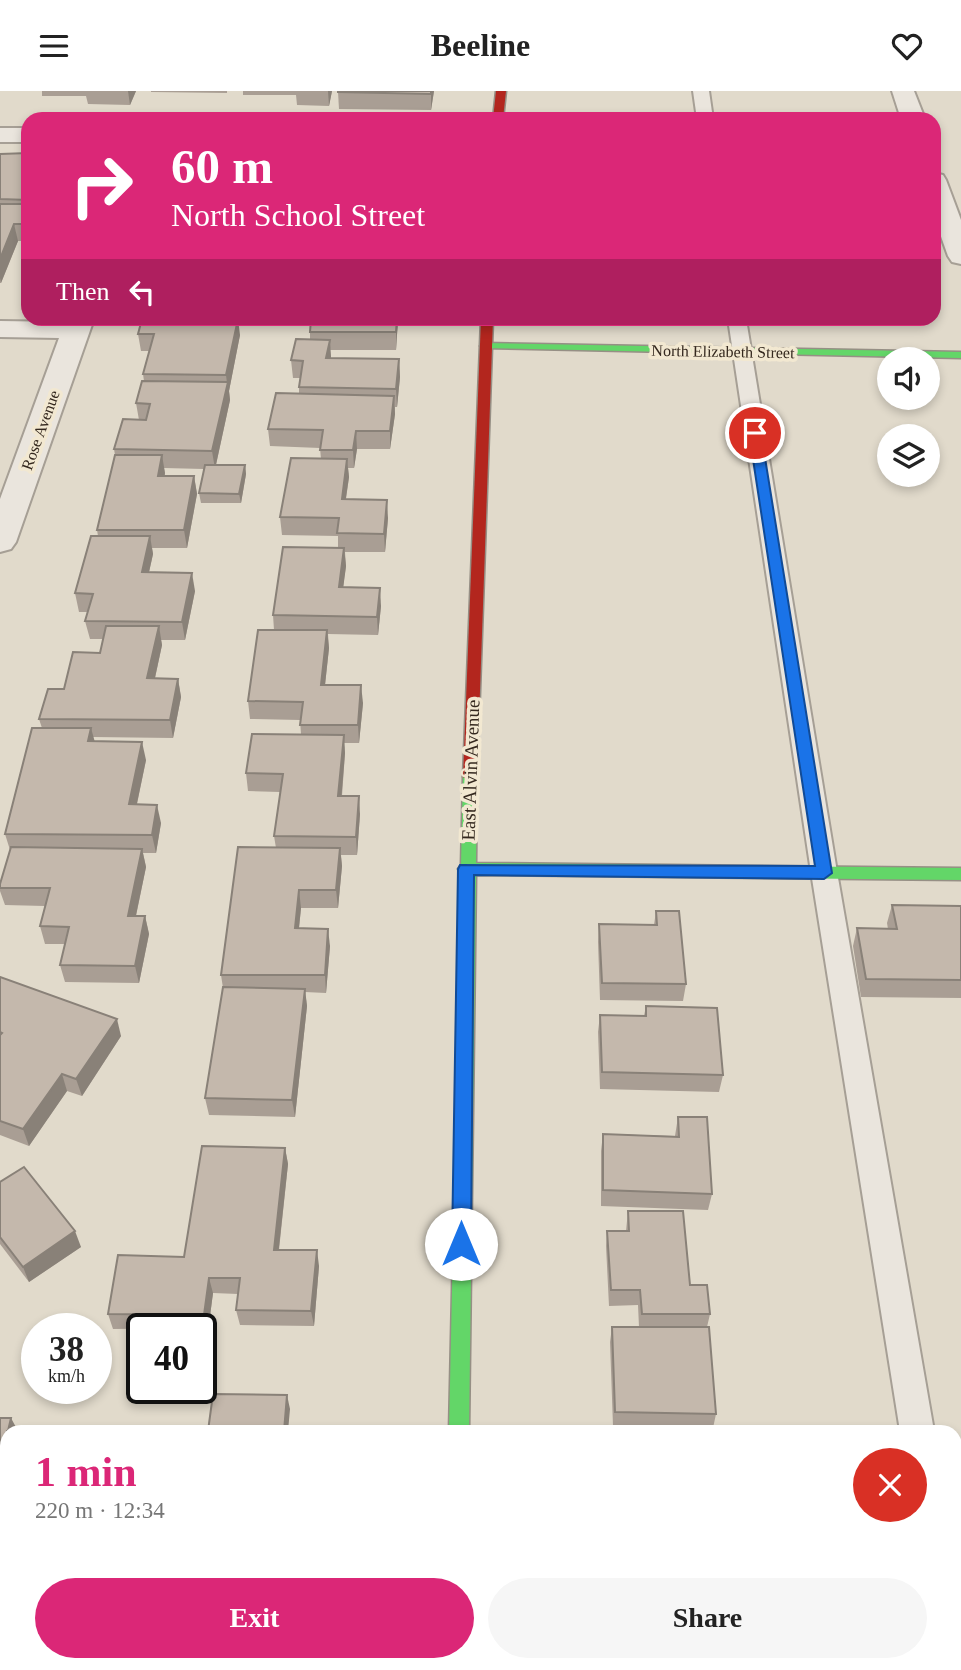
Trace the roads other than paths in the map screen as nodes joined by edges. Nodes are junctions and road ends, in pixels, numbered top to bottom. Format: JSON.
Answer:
{"nodes":[{"id":1,"x":501,"y":91,"type":"edge"},
{"id":2,"x":701,"y":91,"type":"edge"},
{"id":3,"x":903,"y":91,"type":"edge"},
{"id":4,"x":499,"y":112,"type":"edge"},
{"id":5,"x":704,"y":112,"type":"edge"},
{"id":6,"x":910,"y":112,"type":"edge"},
{"id":7,"x":0,"y":135,"type":"edge"},
{"id":8,"x":21,"y":135,"type":"edge"},
{"id":9,"x":941,"y":200,"type":"edge"},
{"id":10,"x":961,"y":256,"type":"edge"},
{"id":11,"x":47,"y":326,"type":"edge"},
{"id":12,"x":77,"y":326,"type":"edge"},
{"id":13,"x":486,"y":326,"type":"edge"},
{"id":14,"x":738,"y":326,"type":"edge"},
{"id":15,"x":0,"y":329,"type":"edge"},
{"id":16,"x":485,"y":346,"type":"junction"},
{"id":17,"x":742,"y":351,"type":"junction"},
{"id":18,"x":961,"y":355,"type":"edge"},
{"id":19,"x":0,"y":542,"type":"edge"},
{"id":20,"x":466,"y":869,"type":"junction"},
{"id":21,"x":824,"y":873,"type":"junction"},
{"id":22,"x":961,"y":874,"type":"edge"},
{"id":23,"x":459,"y":1425,"type":"edge"},
{"id":24,"x":916,"y":1425,"type":"edge"}],
"edges":[{"from":1,"to":4,"type":"street"},
{"from":2,"to":5,"type":"lane"},
{"from":3,"to":6,"type":"street"},
{"from":7,"to":8,"type":"street"},
{"from":9,"to":10,"type":"street"},
{"from":11,"to":15,"type":"street"},
{"from":12,"to":19,"type":"street","name":"Rose Avenue"},
{"from":13,"to":16,"type":"street","name":"East Alvin Avenue"},
{"from":14,"to":17,"type":"lane"},
{"from":16,"to":17,"type":"street","name":"North Elizabeth Street"},
{"from":16,"to":20,"type":"street","name":"East Alvin Avenue"},
{"from":17,"to":18,"type":"street","name":"North Elizabeth Street"},
{"from":17,"to":21,"type":"lane"},
{"from":20,"to":21,"type":"street"},
{"from":20,"to":23,"type":"street","name":"East Alvin Avenue"},
{"from":21,"to":22,"type":"street"},
{"from":21,"to":24,"type":"lane"}]}
